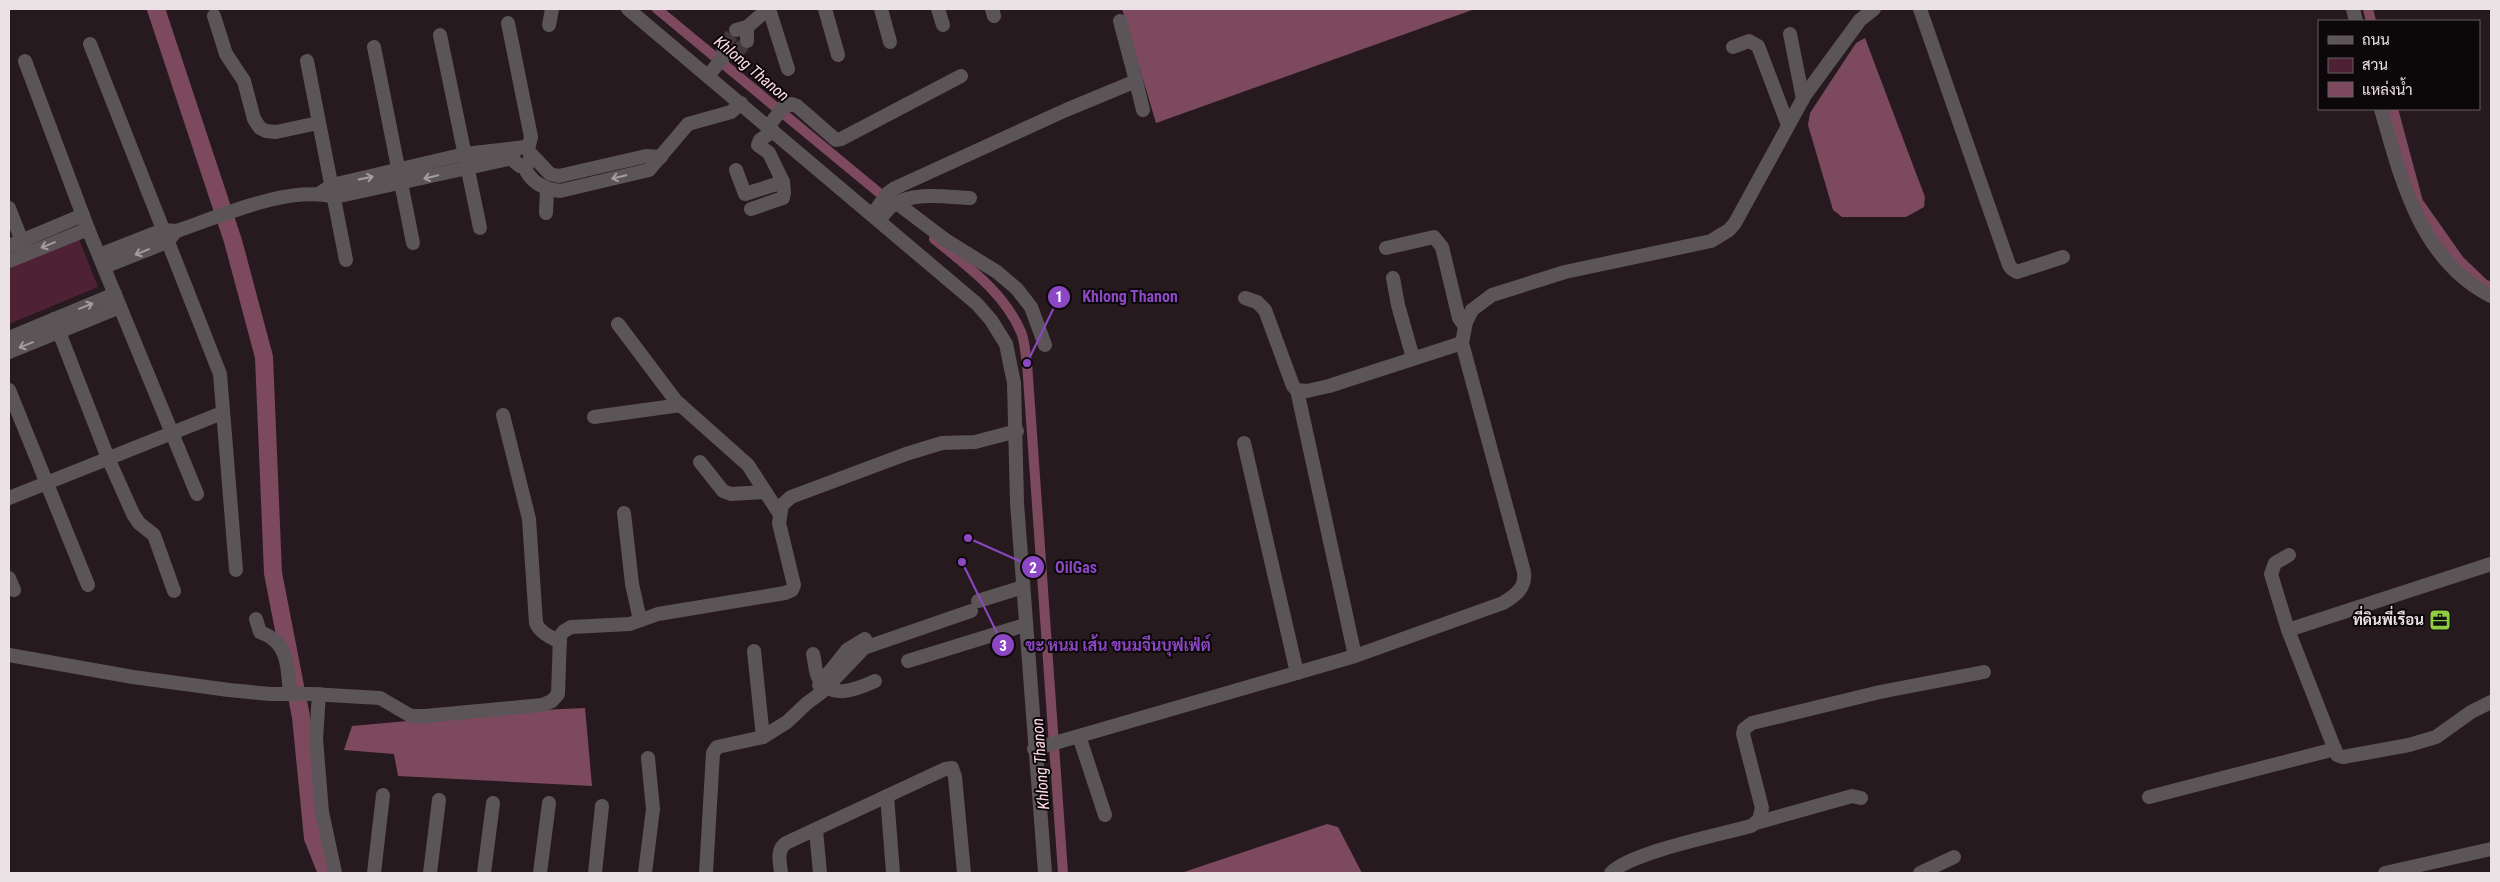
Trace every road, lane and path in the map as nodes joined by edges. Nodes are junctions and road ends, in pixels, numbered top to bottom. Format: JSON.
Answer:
{"nodes":[{"id":1,"x":552,"y":9,"type":"edge"},
{"id":2,"x":629,"y":9,"type":"edge"},
{"id":3,"x":768,"y":9,"type":"edge"},
{"id":4,"x":825,"y":9,"type":"edge"},
{"id":5,"x":882,"y":9,"type":"edge"},
{"id":6,"x":938,"y":9,"type":"edge"},
{"id":7,"x":1874,"y":9,"type":"edge"},
{"id":8,"x":1920,"y":9,"type":"edge"},
{"id":9,"x":1858,"y":14,"type":"edge"},
{"id":10,"x":214,"y":16,"type":"dead end"},
{"id":11,"x":1120,"y":21,"type":"dead end"},
{"id":12,"x":508,"y":23,"type":"dead end"},
{"id":13,"x":549,"y":25,"type":"dead end"},
{"id":14,"x":943,"y":25,"type":"dead end"},
{"id":15,"x":743,"y":32,"type":"tunnel mouth"},
{"id":16,"x":1790,"y":34,"type":"dead end"},
{"id":17,"x":440,"y":35,"type":"dead end"},
{"id":18,"x":890,"y":42,"type":"dead end"},
{"id":19,"x":90,"y":44,"type":"dead end"},
{"id":20,"x":374,"y":47,"type":"dead end"},
{"id":21,"x":1733,"y":47,"type":"dead end"},
{"id":22,"x":726,"y":54,"type":"tunnel mouth"},
{"id":23,"x":838,"y":54,"type":"dead end"},
{"id":24,"x":307,"y":61,"type":"dead end"},
{"id":25,"x":25,"y":62,"type":"dead end"},
{"id":26,"x":788,"y":69,"type":"dead end"},
{"id":27,"x":710,"y":74,"type":"junction"},
{"id":28,"x":960,"y":76,"type":"dead end"},
{"id":29,"x":1136,"y":81,"type":"junction"},
{"id":30,"x":1803,"y":99,"type":"junction"},
{"id":31,"x":741,"y":103,"type":"junction"},
{"id":32,"x":1143,"y":110,"type":"dead end"},
{"id":33,"x":2381,"y":110,"type":"edge"},
{"id":34,"x":318,"y":123,"type":"junction"},
{"id":35,"x":771,"y":126,"type":"junction"},
{"id":36,"x":1788,"y":126,"type":"junction"},
{"id":37,"x":465,"y":154,"type":"junction"},
{"id":38,"x":523,"y":155,"type":"junction"},
{"id":39,"x":661,"y":157,"type":"junction"},
{"id":40,"x":467,"y":169,"type":"junction"},
{"id":41,"x":736,"y":170,"type":"dead end"},
{"id":42,"x":400,"y":177,"type":"junction"},
{"id":43,"x":782,"y":182,"type":"junction"},
{"id":44,"x":547,"y":189,"type":"junction"},
{"id":45,"x":329,"y":192,"type":"junction"},
{"id":46,"x":970,"y":198,"type":"dead end"},
{"id":47,"x":893,"y":201,"type":"junction"},
{"id":48,"x":9,"y":208,"type":"edge"},
{"id":49,"x":751,"y":209,"type":"dead end"},
{"id":50,"x":546,"y":213,"type":"dead end"},
{"id":51,"x":83,"y":215,"type":"junction"},
{"id":52,"x":878,"y":215,"type":"junction"},
{"id":53,"x":480,"y":228,"type":"dead end"},
{"id":54,"x":88,"y":229,"type":"junction"},
{"id":55,"x":169,"y":234,"type":"junction"},
{"id":56,"x":413,"y":243,"type":"dead end"},
{"id":57,"x":9,"y":246,"type":"edge"},
{"id":58,"x":24,"y":247,"type":"junction"},
{"id":59,"x":1386,"y":248,"type":"dead end"},
{"id":60,"x":2063,"y":257,"type":"dead end"},
{"id":61,"x":346,"y":260,"type":"dead end"},
{"id":62,"x":9,"y":261,"type":"edge"},
{"id":63,"x":102,"y":261,"type":"junction"},
{"id":64,"x":1393,"y":278,"type":"dead end"},
{"id":65,"x":2491,"y":296,"type":"edge"},
{"id":66,"x":1245,"y":298,"type":"dead end"},
{"id":67,"x":118,"y":301,"type":"junction"},
{"id":68,"x":618,"y":324,"type":"dead end"},
{"id":69,"x":57,"y":325,"type":"junction"},
{"id":70,"x":1465,"y":326,"type":"junction"},
{"id":71,"x":9,"y":338,"type":"edge"},
{"id":72,"x":1462,"y":343,"type":"junction"},
{"id":73,"x":1046,"y":344,"type":"dead end"},
{"id":74,"x":9,"y":352,"type":"edge"},
{"id":75,"x":1413,"y":358,"type":"junction"},
{"id":76,"x":9,"y":390,"type":"edge"},
{"id":77,"x":1297,"y":390,"type":"junction"},
{"id":78,"x":681,"y":405,"type":"junction"},
{"id":79,"x":222,"y":413,"type":"junction"},
{"id":80,"x":503,"y":415,"type":"dead end"},
{"id":81,"x":594,"y":417,"type":"dead end"},
{"id":82,"x":1017,"y":431,"type":"junction"},
{"id":83,"x":172,"y":433,"type":"junction"},
{"id":84,"x":1244,"y":443,"type":"dead end"},
{"id":85,"x":108,"y":458,"type":"junction"},
{"id":86,"x":700,"y":462,"type":"dead end"},
{"id":87,"x":47,"y":483,"type":"junction"},
{"id":88,"x":765,"y":492,"type":"junction"},
{"id":89,"x":197,"y":494,"type":"dead end"},
{"id":90,"x":9,"y":498,"type":"edge"},
{"id":91,"x":624,"y":513,"type":"dead end"},
{"id":92,"x":779,"y":513,"type":"junction"},
{"id":93,"x":2289,"y":555,"type":"dead end"},
{"id":94,"x":2491,"y":564,"type":"edge"},
{"id":95,"x":236,"y":570,"type":"dead end"},
{"id":96,"x":88,"y":585,"type":"dead end"},
{"id":97,"x":1023,"y":590,"type":"junction"},
{"id":98,"x":174,"y":591,"type":"dead end"},
{"id":99,"x":256,"y":620,"type":"dead end"},
{"id":100,"x":640,"y":620,"type":"junction"},
{"id":101,"x":1025,"y":625,"type":"junction"},
{"id":102,"x":2288,"y":630,"type":"junction"},
{"id":103,"x":560,"y":642,"type":"junction"},
{"id":104,"x":754,"y":651,"type":"dead end"},
{"id":105,"x":813,"y":654,"type":"dead end"},
{"id":106,"x":9,"y":655,"type":"edge"},
{"id":107,"x":1355,"y":656,"type":"junction"},
{"id":108,"x":908,"y":661,"type":"dead end"},
{"id":109,"x":1984,"y":672,"type":"dead end"},
{"id":110,"x":1298,"y":673,"type":"junction"},
{"id":111,"x":875,"y":681,"type":"dead end"},
{"id":112,"x":824,"y":685,"type":"junction"},
{"id":113,"x":293,"y":694,"type":"junction"},
{"id":114,"x":315,"y":694,"type":"junction"},
{"id":115,"x":2491,"y":702,"type":"edge"},
{"id":116,"x":763,"y":737,"type":"junction"},
{"id":117,"x":1073,"y":738,"type":"junction"},
{"id":118,"x":1040,"y":748,"type":"junction"},
{"id":119,"x":2334,"y":749,"type":"junction"},
{"id":120,"x":648,"y":758,"type":"dead end"},
{"id":121,"x":382,"y":795,"type":"dead end"},
{"id":122,"x":886,"y":796,"type":"junction"},
{"id":123,"x":2149,"y":797,"type":"dead end"},
{"id":124,"x":1861,"y":798,"type":"dead end"},
{"id":125,"x":440,"y":800,"type":"dead end"},
{"id":126,"x":493,"y":803,"type":"dead end"},
{"id":127,"x":549,"y":803,"type":"dead end"},
{"id":128,"x":602,"y":806,"type":"dead end"},
{"id":129,"x":1105,"y":814,"type":"dead end"},
{"id":130,"x":1756,"y":823,"type":"junction"},
{"id":131,"x":816,"y":830,"type":"junction"},
{"id":132,"x":2491,"y":849,"type":"edge"},
{"id":133,"x":1954,"y":857,"type":"dead end"},
{"id":134,"x":335,"y":873,"type":"edge"},
{"id":135,"x":374,"y":873,"type":"edge"},
{"id":136,"x":430,"y":873,"type":"edge"},
{"id":137,"x":484,"y":873,"type":"edge"},
{"id":138,"x":540,"y":873,"type":"edge"},
{"id":139,"x":595,"y":873,"type":"edge"},
{"id":140,"x":645,"y":873,"type":"edge"},
{"id":141,"x":706,"y":873,"type":"edge"},
{"id":142,"x":781,"y":873,"type":"edge"},
{"id":143,"x":820,"y":873,"type":"edge"},
{"id":144,"x":893,"y":873,"type":"edge"},
{"id":145,"x":964,"y":873,"type":"edge"},
{"id":146,"x":1045,"y":873,"type":"edge"},
{"id":147,"x":1601,"y":873,"type":"edge"},
{"id":148,"x":1605,"y":873,"type":"edge"},
{"id":149,"x":1611,"y":873,"type":"edge"},
{"id":150,"x":1920,"y":873,"type":"edge"},
{"id":151,"x":2385,"y":873,"type":"edge"}],
"edges":[{"from":1,"to":13,"type":"street"},
{"from":2,"to":27,"type":"street"},
{"from":3,"to":15,"type":"street"},
{"from":3,"to":26,"type":"street"},
{"from":4,"to":23,"type":"street"},
{"from":5,"to":18,"type":"street"},
{"from":6,"to":14,"type":"street"},
{"from":7,"to":9,"type":"street"},
{"from":8,"to":60,"type":"street"},
{"from":9,"to":30,"type":"street"},
{"from":10,"to":34,"type":"street"},
{"from":11,"to":29,"type":"street"},
{"from":12,"to":38,"type":"street"},
{"from":16,"to":30,"type":"street"},
{"from":17,"to":37,"type":"street"},
{"from":19,"to":55,"type":"street"},
{"from":20,"to":42,"type":"street"},
{"from":21,"to":36,"type":"street"},
{"from":22,"to":27,"type":"street"},
{"from":24,"to":34,"type":"street"},
{"from":25,"to":51,"type":"street"},
{"from":27,"to":31,"type":"street"},
{"from":28,"to":35,"type":"street"},
{"from":29,"to":32,"type":"street"},
{"from":29,"to":47,"type":"street"},
{"from":30,"to":36,"type":"street"},
{"from":31,"to":35,"type":"street"},
{"from":31,"to":39,"type":"street"},
{"from":33,"to":65,"type":"street"},
{"from":34,"to":45,"type":"street"},
{"from":35,"to":43,"type":"street"},
{"from":35,"to":52,"type":"street"},
{"from":36,"to":70,"type":"street"},
{"from":37,"to":38,"type":"street"},
{"from":37,"to":40,"type":"street"},
{"from":37,"to":42,"type":"street"},
{"from":38,"to":39,"type":"street"},
{"from":38,"to":40,"type":"street"},
{"from":38,"to":44,"type":"street"},
{"from":39,"to":44,"type":"street","one_way":true},
{"from":40,"to":42,"type":"street","one_way":true},
{"from":40,"to":53,"type":"street"},
{"from":41,"to":43,"type":"street"},
{"from":42,"to":45,"type":"street"},
{"from":42,"to":56,"type":"street"},
{"from":43,"to":49,"type":"street"},
{"from":44,"to":50,"type":"street"},
{"from":45,"to":55,"type":"street"},
{"from":45,"to":61,"type":"street"},
{"from":46,"to":47,"type":"street"},
{"from":47,"to":52,"type":"street"},
{"from":47,"to":73,"type":"street"},
{"from":48,"to":58,"type":"street"},
{"from":51,"to":54,"type":"street"},
{"from":51,"to":58,"type":"street"},
{"from":52,"to":82,"type":"street"},
{"from":54,"to":58,"type":"street","one_way":true},
{"from":54,"to":63,"type":"street"},
{"from":55,"to":63,"type":"street"},
{"from":55,"to":79,"type":"street"},
{"from":57,"to":58,"type":"street"},
{"from":58,"to":62,"type":"street"},
{"from":59,"to":70,"type":"street"},
{"from":63,"to":67,"type":"street"},
{"from":64,"to":75,"type":"street"},
{"from":66,"to":77,"type":"street"},
{"from":67,"to":69,"type":"street"},
{"from":67,"to":83,"type":"street"},
{"from":68,"to":78,"type":"street"},
{"from":69,"to":71,"type":"street"},
{"from":69,"to":74,"type":"street","one_way":true},
{"from":69,"to":85,"type":"street"},
{"from":70,"to":72,"type":"street"},
{"from":72,"to":75,"type":"street"},
{"from":72,"to":107,"type":"street"},
{"from":75,"to":77,"type":"street"},
{"from":76,"to":87,"type":"street"},
{"from":77,"to":107,"type":"street"},
{"from":78,"to":81,"type":"street"},
{"from":78,"to":88,"type":"street"},
{"from":79,"to":83,"type":"street"},
{"from":79,"to":95,"type":"street"},
{"from":80,"to":103,"type":"street"},
{"from":82,"to":92,"type":"street"},
{"from":82,"to":97,"type":"street"},
{"from":83,"to":85,"type":"street"},
{"from":83,"to":89,"type":"street"},
{"from":84,"to":110,"type":"street"},
{"from":85,"to":87,"type":"street"},
{"from":85,"to":98,"type":"street"},
{"from":86,"to":88,"type":"street"},
{"from":87,"to":90,"type":"street"},
{"from":87,"to":96,"type":"street"},
{"from":88,"to":92,"type":"street"},
{"from":91,"to":100,"type":"street"},
{"from":92,"to":100,"type":"street"},
{"from":93,"to":102,"type":"street"},
{"from":94,"to":102,"type":"street"},
{"from":97,"to":101,"type":"street"},
{"from":97,"to":112,"type":"street"},
{"from":99,"to":113,"type":"street"},
{"from":100,"to":103,"type":"street"},
{"from":101,"to":108,"type":"street"},
{"from":101,"to":118,"type":"street"},
{"from":102,"to":119,"type":"street"},
{"from":103,"to":114,"type":"street"},
{"from":104,"to":116,"type":"street"},
{"from":105,"to":112,"type":"street"},
{"from":106,"to":113,"type":"street"},
{"from":107,"to":110,"type":"street"},
{"from":109,"to":130,"type":"street"},
{"from":110,"to":117,"type":"street"},
{"from":111,"to":112,"type":"street"},
{"from":112,"to":116,"type":"street"},
{"from":113,"to":114,"type":"street"},
{"from":114,"to":134,"type":"street"},
{"from":115,"to":119,"type":"street"},
{"from":116,"to":141,"type":"street"},
{"from":117,"to":118,"type":"street"},
{"from":117,"to":129,"type":"street"},
{"from":118,"to":146,"type":"street"},
{"from":119,"to":123,"type":"street"},
{"from":120,"to":140,"type":"street"},
{"from":121,"to":135,"type":"street"},
{"from":122,"to":131,"type":"street"},
{"from":122,"to":144,"type":"street"},
{"from":122,"to":145,"type":"street"},
{"from":124,"to":130,"type":"street"},
{"from":125,"to":136,"type":"street"},
{"from":126,"to":137,"type":"street"},
{"from":127,"to":138,"type":"street"},
{"from":128,"to":139,"type":"street"},
{"from":130,"to":149,"type":"street"},
{"from":131,"to":142,"type":"street"},
{"from":131,"to":143,"type":"street"},
{"from":132,"to":151,"type":"street"},
{"from":133,"to":150,"type":"street"},
{"from":147,"to":148,"type":"street"}]}
